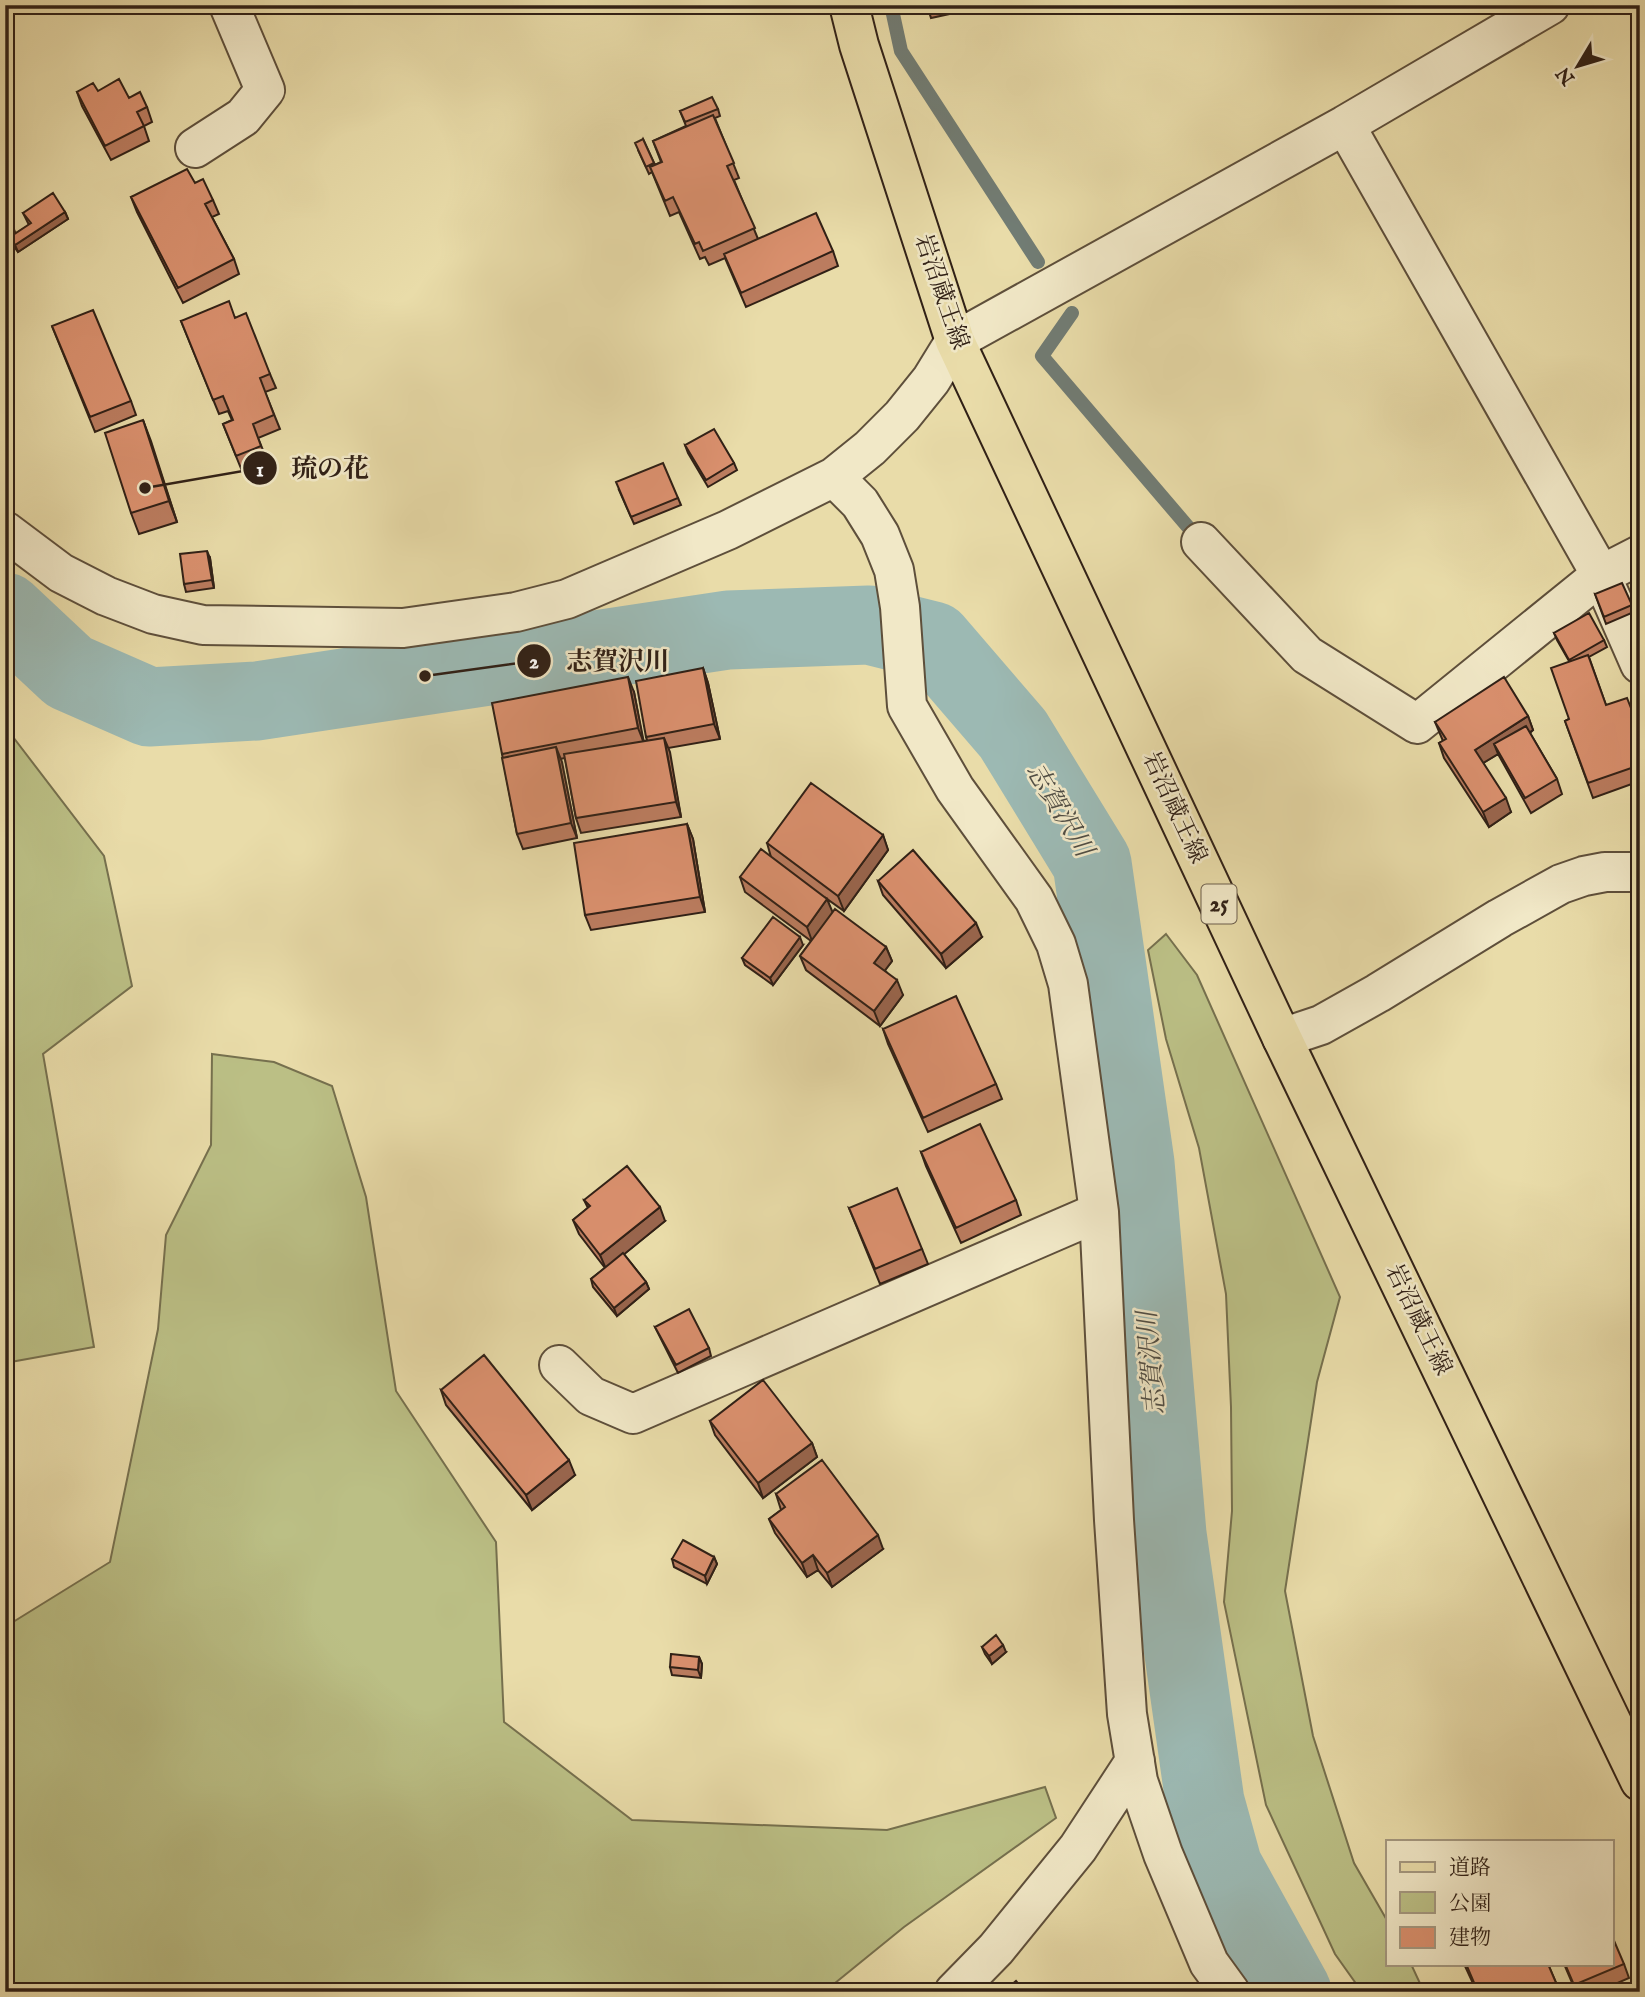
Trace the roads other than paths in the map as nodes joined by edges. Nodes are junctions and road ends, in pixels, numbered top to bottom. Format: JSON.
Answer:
{"nodes":[{"id":1,"x":229,"y":5,"type":"edge"},
{"id":2,"x":849,"y":5,"type":"edge"},
{"id":3,"x":1550,"y":5,"type":"edge"},
{"id":4,"x":1345,"y":125,"type":"junction"},
{"id":5,"x":195,"y":148,"type":"dead end"},
{"id":6,"x":955,"y":341,"type":"junction"},
{"id":7,"x":834,"y":477,"type":"junction"},
{"id":8,"x":5,"y":531,"type":"edge"},
{"id":9,"x":1201,"y":542,"type":"dead end"},
{"id":10,"x":1640,"y":555,"type":"edge"},
{"id":11,"x":1601,"y":575,"type":"junction"},
{"id":12,"x":1640,"y":664,"type":"edge"},
{"id":13,"x":1632,"y":872,"type":"dead end"},
{"id":14,"x":1282,"y":1038,"type":"junction"},
{"id":15,"x":1099,"y":1212,"type":"junction"},
{"id":16,"x":559,"y":1365,"type":"dead end"},
{"id":17,"x":1135,"y":1761,"type":"junction"},
{"id":18,"x":1640,"y":1781,"type":"edge"},
{"id":19,"x":954,"y":1992,"type":"edge"},
{"id":20,"x":1230,"y":1992,"type":"edge"}],
"edges":[{"from":1,"to":5,"type":"street"},
{"from":2,"to":6,"type":"main road","name":"岩沼蔵王線","number":"25"},
{"from":3,"to":4,"type":"street"},
{"from":4,"to":6,"type":"street"},
{"from":4,"to":11,"type":"street"},
{"from":6,"to":7,"type":"street"},
{"from":6,"to":14,"type":"main road","name":"岩沼蔵王線","number":"25"},
{"from":7,"to":8,"type":"street"},
{"from":7,"to":15,"type":"street"},
{"from":9,"to":11,"type":"street"},
{"from":10,"to":11,"type":"street"},
{"from":11,"to":12,"type":"street"},
{"from":13,"to":14,"type":"street"},
{"from":14,"to":18,"type":"main road","name":"岩沼蔵王線","number":"25"},
{"from":15,"to":16,"type":"street"},
{"from":15,"to":17,"type":"street"},
{"from":17,"to":19,"type":"street"},
{"from":17,"to":20,"type":"street"}]}
